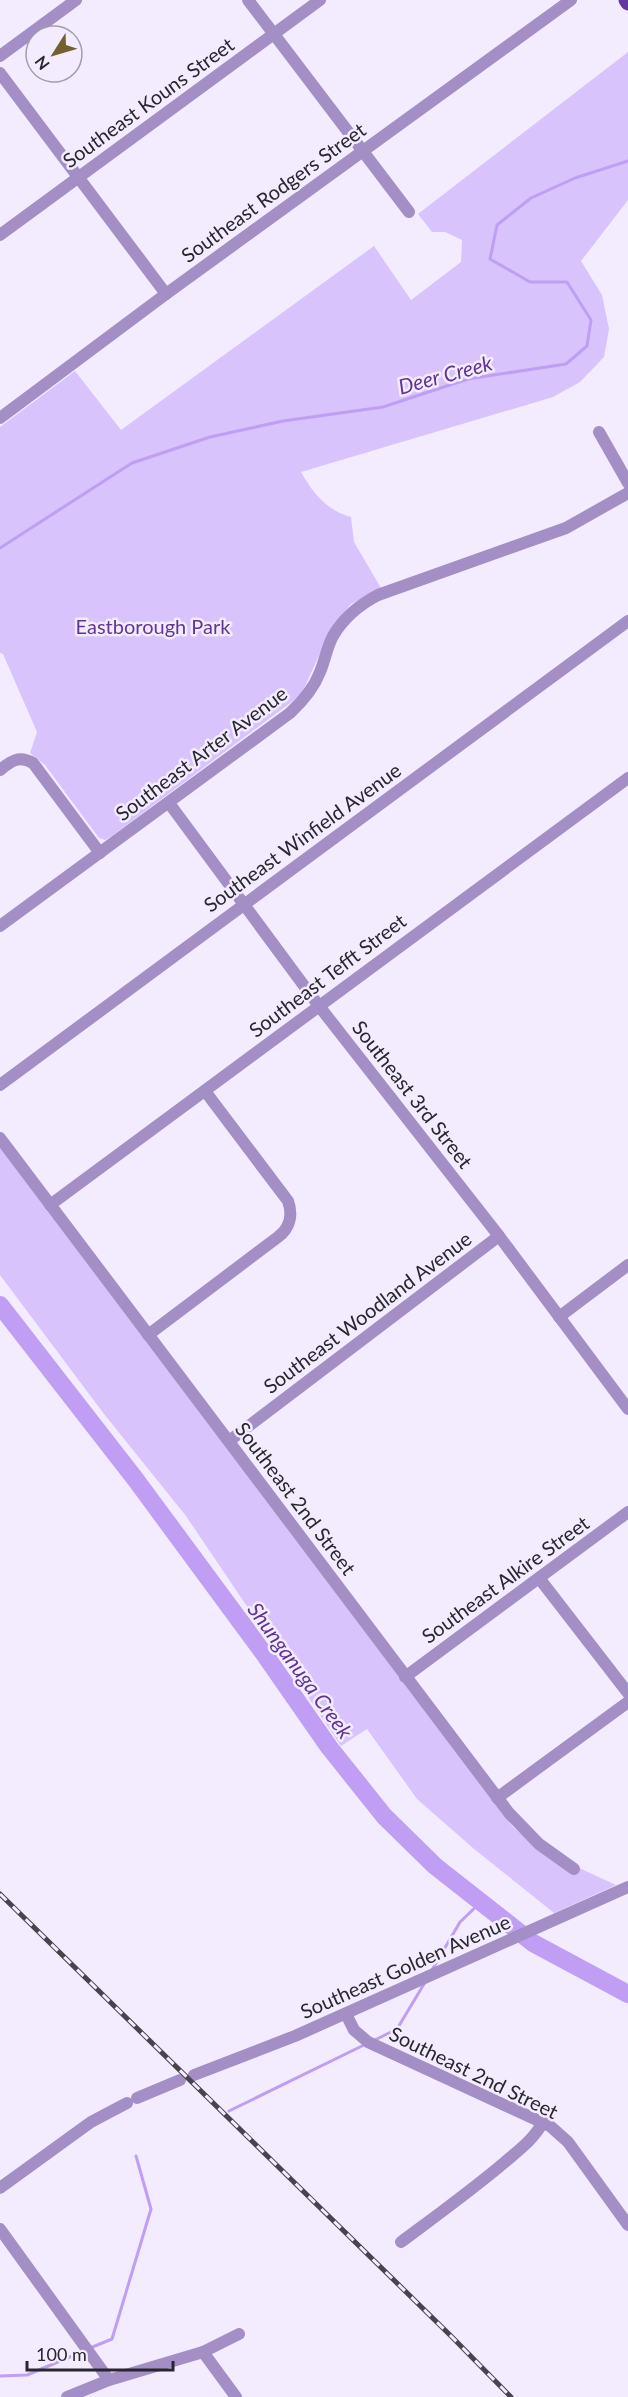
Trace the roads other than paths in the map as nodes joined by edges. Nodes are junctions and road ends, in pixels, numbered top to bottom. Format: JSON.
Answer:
{"nodes":[{"id":1,"x":76,"y":0,"type":"edge"},
{"id":2,"x":248,"y":0,"type":"edge"},
{"id":3,"x":320,"y":0,"type":"edge"},
{"id":4,"x":572,"y":0,"type":"edge"},
{"id":5,"x":274,"y":34,"type":"junction"},
{"id":6,"x":0,"y":56,"type":"edge"},
{"id":7,"x":0,"y":73,"type":"edge"},
{"id":8,"x":363,"y":150,"type":"junction"},
{"id":9,"x":78,"y":177,"type":"junction"},
{"id":10,"x":409,"y":212,"type":"dead end"},
{"id":11,"x":0,"y":235,"type":"edge"},
{"id":12,"x":166,"y":294,"type":"junction"},
{"id":13,"x":0,"y":418,"type":"edge"},
{"id":14,"x":599,"y":432,"type":"dead end"},
{"id":15,"x":628,"y":483,"type":"edge"},
{"id":16,"x":628,"y":493,"type":"edge"},
{"id":17,"x":628,"y":621,"type":"edge"},
{"id":18,"x":0,"y":770,"type":"edge"},
{"id":19,"x":628,"y":778,"type":"edge"},
{"id":20,"x":169,"y":803,"type":"junction"},
{"id":21,"x":100,"y":853,"type":"junction"},
{"id":22,"x":244,"y":904,"type":"junction"},
{"id":23,"x":0,"y":927,"type":"edge"},
{"id":24,"x":319,"y":1006,"type":"junction"},
{"id":25,"x":0,"y":1085,"type":"edge"},
{"id":26,"x":206,"y":1091,"type":"junction"},
{"id":27,"x":0,"y":1138,"type":"edge"},
{"id":28,"x":50,"y":1205,"type":"junction"},
{"id":29,"x":499,"y":1236,"type":"junction"},
{"id":30,"x":628,"y":1265,"type":"edge"},
{"id":31,"x":559,"y":1317,"type":"junction"},
{"id":32,"x":148,"y":1335,"type":"junction"},
{"id":33,"x":628,"y":1409,"type":"edge"},
{"id":34,"x":230,"y":1441,"type":"junction"},
{"id":35,"x":628,"y":1512,"type":"edge"},
{"id":36,"x":539,"y":1578,"type":"junction"},
{"id":37,"x":405,"y":1677,"type":"junction"},
{"id":38,"x":628,"y":1693,"type":"edge"},
{"id":39,"x":628,"y":1702,"type":"edge"},
{"id":40,"x":497,"y":1798,"type":"junction"},
{"id":41,"x":574,"y":1869,"type":"dead end"},
{"id":42,"x":628,"y":1887,"type":"edge"},
{"id":43,"x":346,"y":2014,"type":"junction"},
{"id":44,"x":194,"y":2075,"type":"dead end"},
{"id":45,"x":180,"y":2080,"type":"dead end"},
{"id":46,"x":543,"y":2122,"type":"junction"},
{"id":47,"x":0,"y":2188,"type":"edge"},
{"id":48,"x":628,"y":2225,"type":"edge"},
{"id":49,"x":0,"y":2229,"type":"edge"},
{"id":50,"x":402,"y":2242,"type":"dead end"},
{"id":51,"x":239,"y":2334,"type":"dead end"},
{"id":52,"x":203,"y":2352,"type":"junction"},
{"id":53,"x":109,"y":2380,"type":"junction"},
{"id":54,"x":67,"y":2397,"type":"edge"},
{"id":55,"x":236,"y":2397,"type":"edge"}],
"edges":[{"from":1,"to":6,"type":"street"},
{"from":2,"to":5,"type":"street"},
{"from":3,"to":5,"type":"street","name":"Southeast Kouns Street"},
{"from":4,"to":8,"type":"street","name":"Southeast Rodgers Street"},
{"from":5,"to":8,"type":"street"},
{"from":5,"to":9,"type":"street","name":"Southeast Kouns Street"},
{"from":7,"to":9,"type":"street"},
{"from":8,"to":10,"type":"street"},
{"from":8,"to":12,"type":"street","name":"Southeast Rodgers Street"},
{"from":9,"to":11,"type":"street","name":"Southeast Kouns Street"},
{"from":9,"to":12,"type":"street"},
{"from":12,"to":13,"type":"street","name":"Southeast Rodgers Street"},
{"from":14,"to":15,"type":"street"},
{"from":16,"to":20,"type":"street","name":"Southeast Arter Avenue"},
{"from":17,"to":22,"type":"street","name":"Southeast Winfield Avenue"},
{"from":18,"to":21,"type":"street"},
{"from":19,"to":24,"type":"street","name":"Southeast Tefft Street"},
{"from":20,"to":21,"type":"street","name":"Southeast Arter Avenue"},
{"from":20,"to":22,"type":"street","name":"Southeast 3rd Street"},
{"from":21,"to":23,"type":"street","name":"Southeast Arter Avenue"},
{"from":22,"to":24,"type":"street","name":"Southeast 3rd Street"},
{"from":22,"to":25,"type":"street","name":"Southeast Winfield Avenue"},
{"from":24,"to":26,"type":"street","name":"Southeast Tefft Street"},
{"from":24,"to":29,"type":"street","name":"Southeast 3rd Street"},
{"from":26,"to":28,"type":"street","name":"Southeast Tefft Street"},
{"from":26,"to":32,"type":"street"},
{"from":27,"to":28,"type":"street","name":"Southeast 2nd Street"},
{"from":28,"to":32,"type":"street","name":"Southeast 2nd Street"},
{"from":29,"to":31,"type":"street","name":"Southeast 3rd Street"},
{"from":29,"to":34,"type":"street","name":"Southeast Woodland Avenue"},
{"from":30,"to":31,"type":"street"},
{"from":31,"to":33,"type":"street","name":"Southeast 3rd Street"},
{"from":32,"to":34,"type":"street","name":"Southeast 2nd Street"},
{"from":34,"to":37,"type":"street","name":"Southeast 2nd Street"},
{"from":35,"to":36,"type":"street","name":"Southeast Alkire Street"},
{"from":36,"to":37,"type":"street","name":"Southeast Alkire Street"},
{"from":36,"to":38,"type":"street"},
{"from":37,"to":40,"type":"street","name":"Southeast 2nd Street"},
{"from":39,"to":40,"type":"street"},
{"from":40,"to":41,"type":"street","name":"Southeast 2nd Street"},
{"from":42,"to":43,"type":"street","name":"Southeast Golden Avenue"},
{"from":43,"to":44,"type":"street","name":"Southeast Golden Avenue"},
{"from":43,"to":46,"type":"street","name":"Southeast 2nd Street"},
{"from":45,"to":47,"type":"street"},
{"from":46,"to":48,"type":"street","name":"Southeast 2nd Street"},
{"from":46,"to":50,"type":"street"},
{"from":49,"to":53,"type":"street"},
{"from":51,"to":52,"type":"street"},
{"from":52,"to":53,"type":"street"},
{"from":52,"to":55,"type":"street"},
{"from":53,"to":54,"type":"street"}]}
